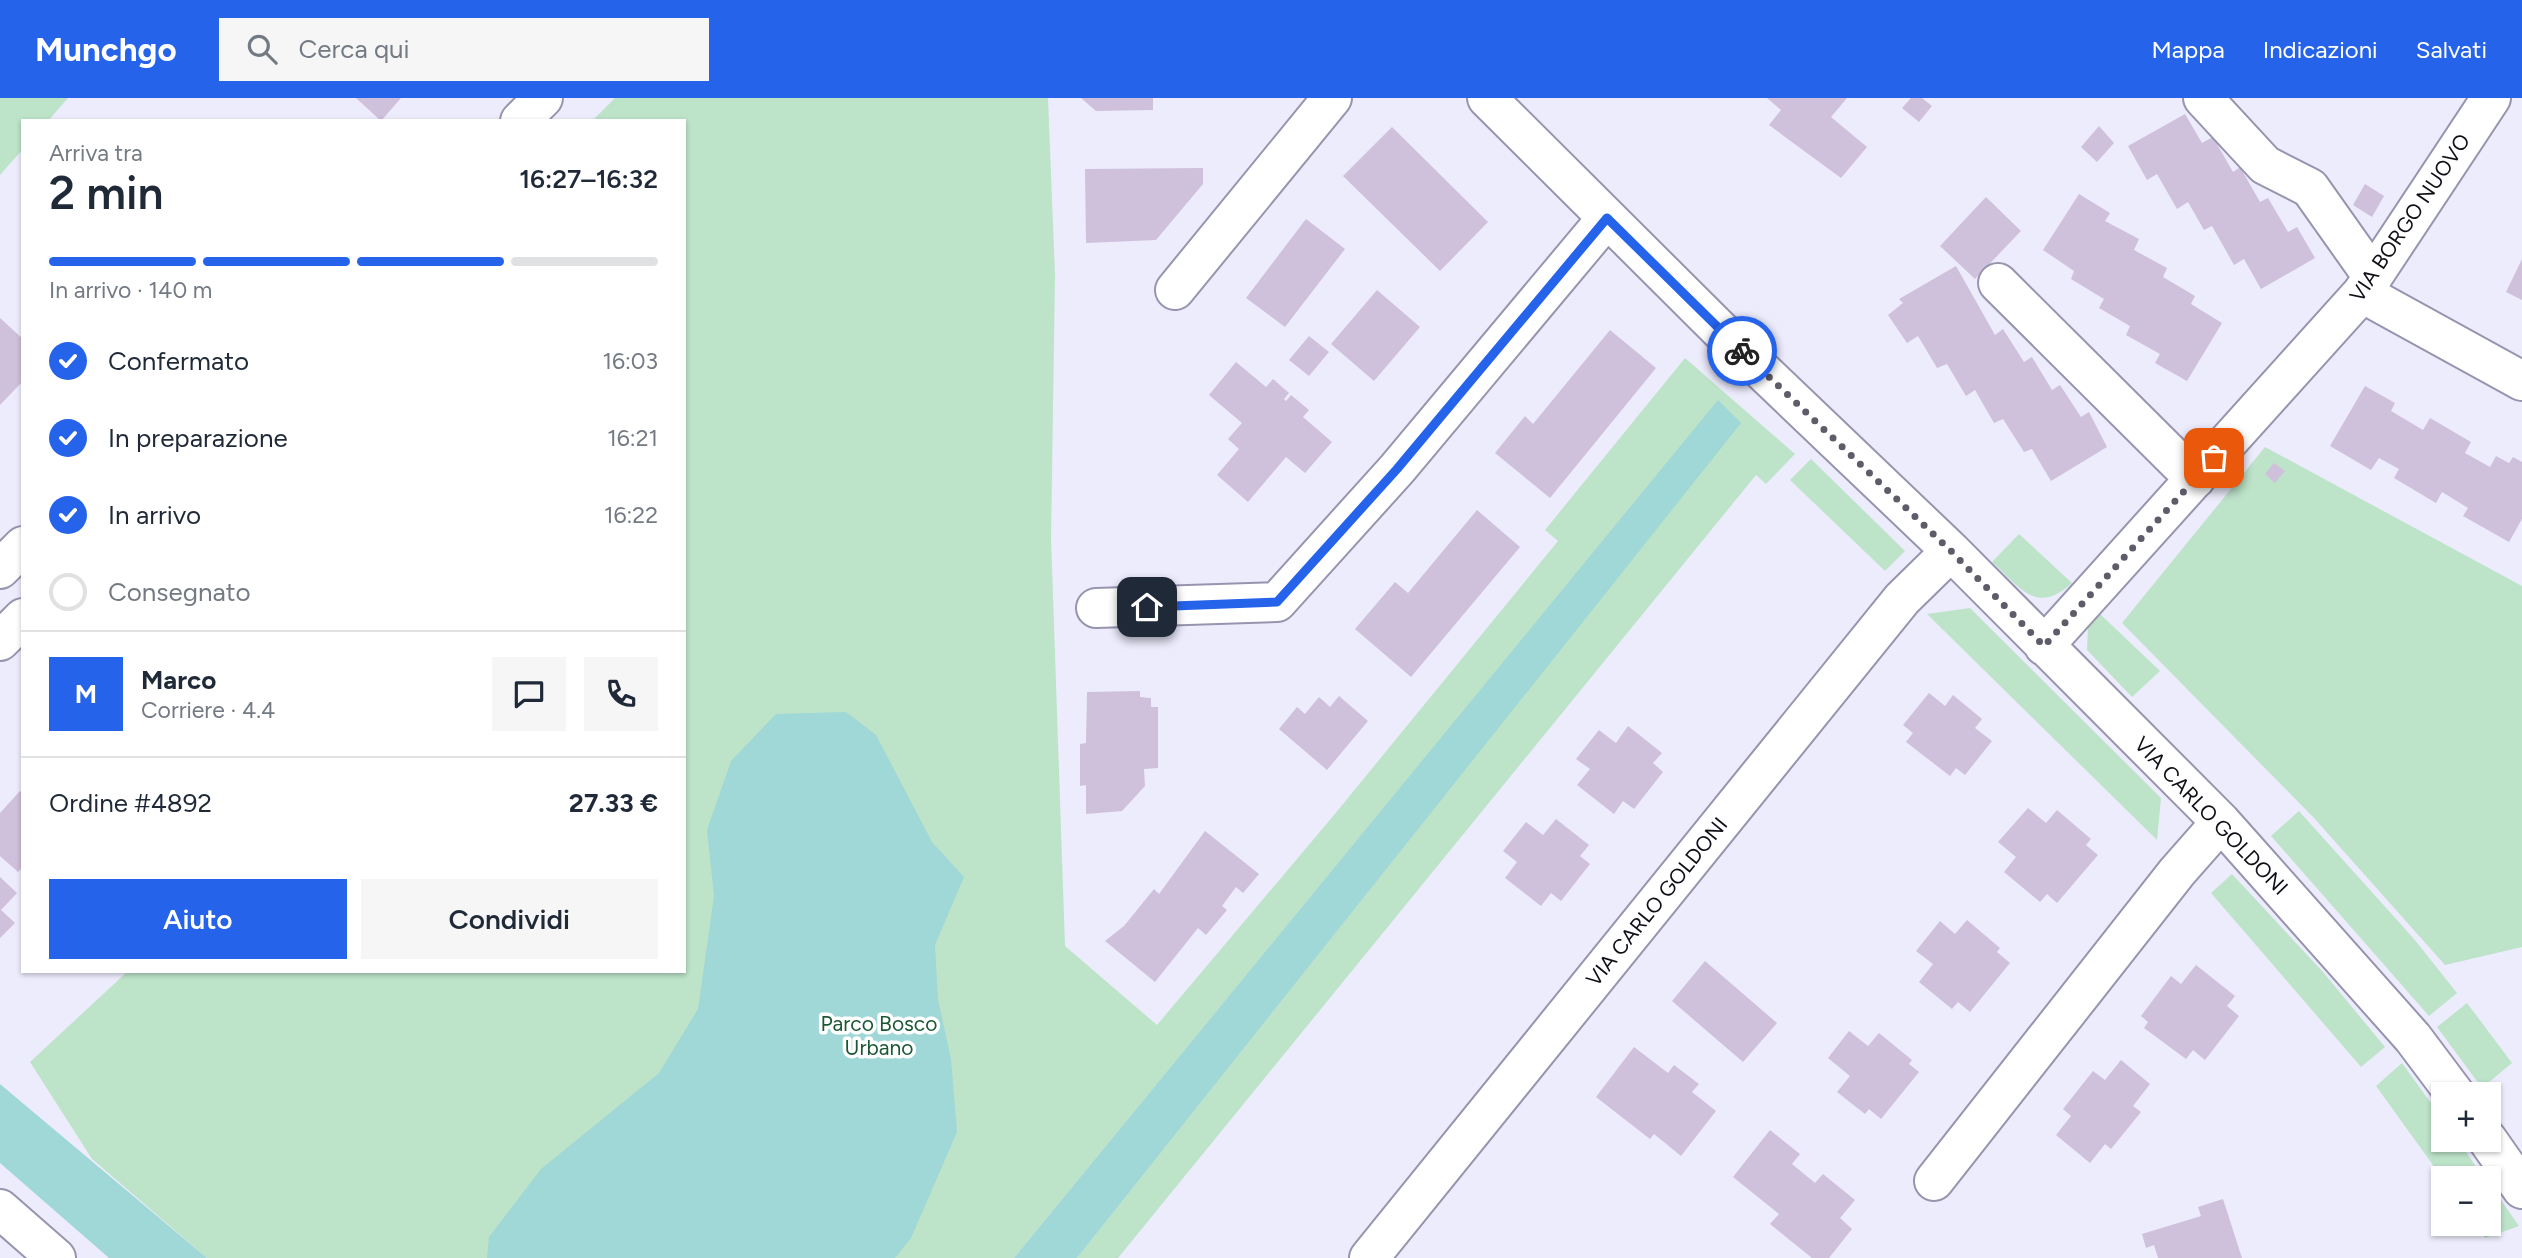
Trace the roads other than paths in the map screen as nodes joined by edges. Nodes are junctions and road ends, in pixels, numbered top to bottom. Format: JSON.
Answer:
{"nodes":[{"id":1,"x":543,"y":98,"type":"edge"},
{"id":2,"x":1332,"y":98,"type":"edge"},
{"id":3,"x":1487,"y":98,"type":"edge"},
{"id":4,"x":2203,"y":98,"type":"edge"},
{"id":5,"x":2491,"y":98,"type":"edge"},
{"id":6,"x":522,"y":119,"type":"edge"},
{"id":7,"x":1607,"y":218,"type":"junction"},
{"id":8,"x":1998,"y":283,"type":"dead end"},
{"id":9,"x":2367,"y":285,"type":"junction"},
{"id":10,"x":1175,"y":290,"type":"dead end"},
{"id":11,"x":2522,"y":382,"type":"edge"},
{"id":12,"x":2195,"y":479,"type":"junction"},
{"id":13,"x":21,"y":548,"type":"edge"},
{"id":14,"x":1951,"y":551,"type":"junction"},
{"id":15,"x":0,"y":569,"type":"edge"},
{"id":16,"x":1096,"y":608,"type":"dead end"},
{"id":17,"x":21,"y":620,"type":"edge"},
{"id":18,"x":0,"y":641,"type":"edge"},
{"id":19,"x":2044,"y":646,"type":"junction"},
{"id":20,"x":2221,"y":822,"type":"junction"},
{"id":21,"x":2446,"y":1082,"type":"edge"},
{"id":22,"x":2496,"y":1152,"type":"edge"},
{"id":23,"x":1934,"y":1181,"type":"dead end"},
{"id":24,"x":2522,"y":1189,"type":"edge"},
{"id":25,"x":0,"y":1209,"type":"edge"},
{"id":26,"x":56,"y":1258,"type":"edge"},
{"id":27,"x":1369,"y":1258,"type":"edge"}],
"edges":[{"from":1,"to":6,"type":"street"},
{"from":2,"to":10,"type":"street"},
{"from":3,"to":7,"type":"street","name":"VIA CARLO GOLDONI"},
{"from":4,"to":9,"type":"street"},
{"from":5,"to":9,"type":"street","name":"VIA BORGO NUOVO"},
{"from":7,"to":14,"type":"street","name":"VIA CARLO GOLDONI"},
{"from":7,"to":16,"type":"street"},
{"from":8,"to":12,"type":"street"},
{"from":9,"to":11,"type":"street"},
{"from":9,"to":12,"type":"street","name":"VIA BORGO NUOVO"},
{"from":12,"to":19,"type":"street","name":"VIA BORGO NUOVO"},
{"from":13,"to":15,"type":"street"},
{"from":14,"to":19,"type":"street","name":"VIA CARLO GOLDONI"},
{"from":14,"to":27,"type":"street","name":"VIA CARLO GOLDONI"},
{"from":17,"to":18,"type":"street"},
{"from":19,"to":20,"type":"street","name":"VIA CARLO GOLDONI"},
{"from":20,"to":21,"type":"street","name":"VIA CARLO GOLDONI"},
{"from":20,"to":23,"type":"street"},
{"from":22,"to":24,"type":"street"},
{"from":25,"to":26,"type":"street"}]}
